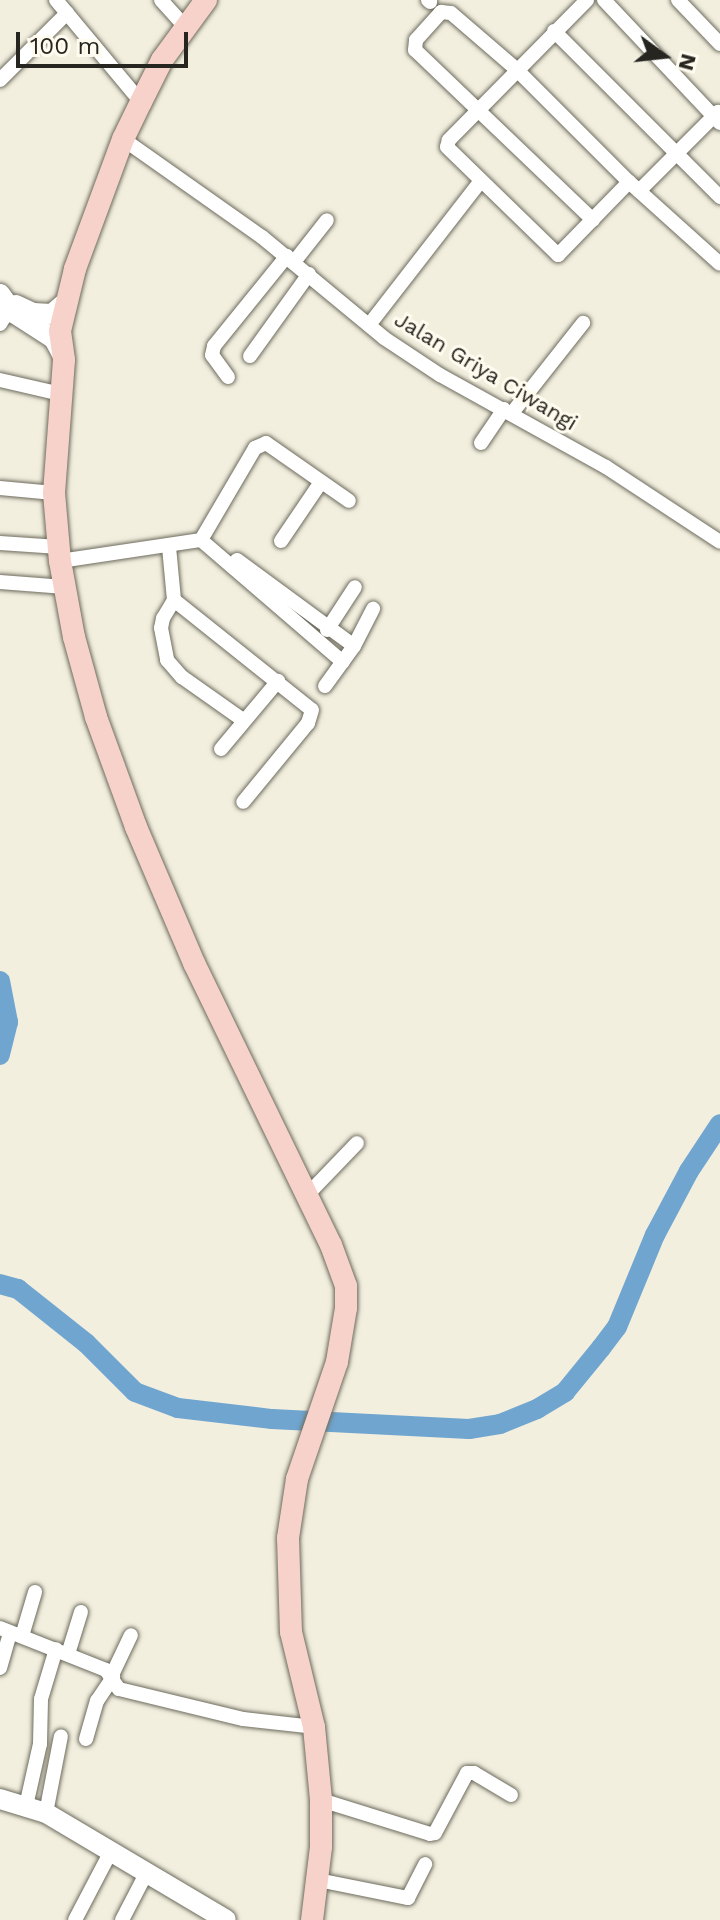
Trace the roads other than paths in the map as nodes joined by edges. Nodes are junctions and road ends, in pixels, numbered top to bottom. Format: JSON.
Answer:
{"nodes":[{"id":1,"x":56,"y":0,"type":"edge"},
{"id":2,"x":161,"y":0,"type":"edge"},
{"id":3,"x":206,"y":0,"type":"edge"},
{"id":4,"x":587,"y":0,"type":"edge"},
{"id":5,"x":604,"y":0,"type":"edge"},
{"id":6,"x":678,"y":0,"type":"edge"},
{"id":7,"x":67,"y":13,"type":"junction"},
{"id":8,"x":186,"y":28,"type":"junction"},
{"id":9,"x":554,"y":31,"type":"junction"},
{"id":10,"x":720,"y":44,"type":"edge"},
{"id":11,"x":516,"y":69,"type":"junction"},
{"id":12,"x":0,"y":80,"type":"edge"},
{"id":13,"x":141,"y":102,"type":"junction"},
{"id":14,"x":479,"y":108,"type":"junction"},
{"id":15,"x":718,"y":117,"type":"edge"},
{"id":16,"x":123,"y":139,"type":"junction"},
{"id":17,"x":675,"y":155,"type":"junction"},
{"id":18,"x":480,"y":182,"type":"junction"},
{"id":19,"x":634,"y":187,"type":"junction"},
{"id":20,"x":720,"y":197,"type":"edge"},
{"id":21,"x":327,"y":220,"type":"dead end"},
{"id":22,"x":593,"y":220,"type":"junction"},
{"id":23,"x":290,"y":259,"type":"junction"},
{"id":24,"x":720,"y":264,"type":"edge"},
{"id":25,"x":309,"y":274,"type":"junction"},
{"id":26,"x":68,"y":300,"type":"junction"},
{"id":27,"x":5,"y":304,"type":"edge"},
{"id":28,"x":583,"y":323,"type":"dead end"},
{"id":29,"x":369,"y":325,"type":"junction"},
{"id":30,"x":250,"y":356,"type":"dead end"},
{"id":31,"x":64,"y":360,"type":"junction"},
{"id":32,"x":228,"y":377,"type":"dead end"},
{"id":33,"x":0,"y":380,"type":"edge"},
{"id":34,"x":61,"y":394,"type":"junction"},
{"id":35,"x":508,"y":411,"type":"junction"},
{"id":36,"x":481,"y":443,"type":"dead end"},
{"id":37,"x":321,"y":482,"type":"junction"},
{"id":38,"x":0,"y":488,"type":"edge"},
{"id":39,"x":54,"y":493,"type":"junction"},
{"id":40,"x":349,"y":501,"type":"dead end"},
{"id":41,"x":203,"y":538,"type":"junction"},
{"id":42,"x":281,"y":541,"type":"dead end"},
{"id":43,"x":720,"y":542,"type":"edge"},
{"id":44,"x":0,"y":543,"type":"edge"},
{"id":45,"x":169,"y":547,"type":"junction"},
{"id":46,"x":60,"y":554,"type":"junction"},
{"id":47,"x":0,"y":582,"type":"edge"},
{"id":48,"x":65,"y":587,"type":"junction"},
{"id":49,"x":355,"y":587,"type":"dead end"},
{"id":50,"x":174,"y":600,"type":"junction"},
{"id":51,"x":373,"y":609,"type":"dead end"},
{"id":52,"x":327,"y":630,"type":"junction"},
{"id":53,"x":354,"y":646,"type":"junction"},
{"id":54,"x":343,"y":662,"type":"junction"},
{"id":55,"x":278,"y":681,"type":"junction"},
{"id":56,"x":325,"y":686,"type":"dead end"},
{"id":57,"x":243,"y":720,"type":"junction"},
{"id":58,"x":221,"y":749,"type":"dead end"},
{"id":59,"x":243,"y":802,"type":"dead end"},
{"id":60,"x":357,"y":1143,"type":"dead end"},
{"id":61,"x":307,"y":1195,"type":"junction"},
{"id":62,"x":35,"y":1592,"type":"dead end"},
{"id":63,"x":81,"y":1612,"type":"dead end"},
{"id":64,"x":11,"y":1632,"type":"edge"},
{"id":65,"x":131,"y":1635,"type":"dead end"},
{"id":66,"x":62,"y":1652,"type":"junction"},
{"id":67,"x":0,"y":1668,"type":"edge"},
{"id":68,"x":112,"y":1676,"type":"junction"},
{"id":69,"x":314,"y":1727,"type":"junction"},
{"id":70,"x":61,"y":1736,"type":"dead end"},
{"id":71,"x":86,"y":1739,"type":"dead end"},
{"id":72,"x":511,"y":1795,"type":"dead end"},
{"id":73,"x":0,"y":1799,"type":"edge"},
{"id":74,"x":321,"y":1800,"type":"junction"},
{"id":75,"x":36,"y":1809,"type":"junction"},
{"id":76,"x":111,"y":1851,"type":"junction"},
{"id":77,"x":425,"y":1864,"type":"dead end"},
{"id":78,"x":147,"y":1872,"type":"junction"},
{"id":79,"x":318,"y":1880,"type":"junction"},
{"id":80,"x":218,"y":1918,"type":"edge"},
{"id":81,"x":75,"y":1920,"type":"edge"},
{"id":82,"x":122,"y":1920,"type":"edge"},
{"id":83,"x":312,"y":1920,"type":"edge"}],
"edges":[{"from":1,"to":7,"type":"street"},
{"from":2,"to":8,"type":"street"},
{"from":3,"to":8,"type":"main road"},
{"from":4,"to":9,"type":"street"},
{"from":5,"to":15,"type":"street"},
{"from":6,"to":10,"type":"street"},
{"from":7,"to":12,"type":"street"},
{"from":7,"to":13,"type":"street"},
{"from":8,"to":13,"type":"main road"},
{"from":9,"to":11,"type":"street"},
{"from":9,"to":17,"type":"street"},
{"from":11,"to":14,"type":"street"},
{"from":11,"to":14,"type":"street"},
{"from":11,"to":19,"type":"street"},
{"from":13,"to":16,"type":"main road"},
{"from":14,"to":18,"type":"street"},
{"from":14,"to":22,"type":"street"},
{"from":15,"to":17,"type":"street"},
{"from":16,"to":23,"type":"street","name":"Jalan Griya Ciwangi"},
{"from":16,"to":26,"type":"main road"},
{"from":17,"to":19,"type":"street"},
{"from":17,"to":20,"type":"street"},
{"from":18,"to":22,"type":"street"},
{"from":18,"to":29,"type":"street"},
{"from":19,"to":22,"type":"street"},
{"from":19,"to":24,"type":"street"},
{"from":21,"to":23,"type":"street"},
{"from":23,"to":25,"type":"street","name":"Jalan Griya Ciwangi"},
{"from":23,"to":32,"type":"street"},
{"from":25,"to":29,"type":"street","name":"Jalan Griya Ciwangi"},
{"from":25,"to":30,"type":"street"},
{"from":26,"to":27,"type":"street"},
{"from":26,"to":31,"type":"main road"},
{"from":27,"to":31,"type":"street"},
{"from":28,"to":35,"type":"street"},
{"from":29,"to":35,"type":"street","name":"Jalan Griya Ciwangi"},
{"from":31,"to":34,"type":"main road"},
{"from":33,"to":34,"type":"street"},
{"from":34,"to":39,"type":"main road"},
{"from":35,"to":36,"type":"street"},
{"from":35,"to":43,"type":"street","name":"Jalan Griya Ciwangi"},
{"from":37,"to":40,"type":"street"},
{"from":37,"to":41,"type":"street"},
{"from":37,"to":42,"type":"street"},
{"from":38,"to":39,"type":"street"},
{"from":39,"to":46,"type":"main road"},
{"from":41,"to":45,"type":"street"},
{"from":41,"to":52,"type":"street"},
{"from":41,"to":54,"type":"street"},
{"from":44,"to":46,"type":"street"},
{"from":45,"to":46,"type":"street"},
{"from":45,"to":50,"type":"street"},
{"from":46,"to":48,"type":"main road"},
{"from":47,"to":48,"type":"street"},
{"from":48,"to":61,"type":"main road"},
{"from":49,"to":52,"type":"street"},
{"from":50,"to":55,"type":"street"},
{"from":50,"to":57,"type":"street"},
{"from":51,"to":53,"type":"street"},
{"from":52,"to":53,"type":"street"},
{"from":53,"to":54,"type":"street"},
{"from":54,"to":56,"type":"street"},
{"from":55,"to":57,"type":"street"},
{"from":55,"to":59,"type":"street"},
{"from":57,"to":58,"type":"street"},
{"from":60,"to":61,"type":"street"},
{"from":61,"to":69,"type":"main road"},
{"from":62,"to":64,"type":"street"},
{"from":63,"to":66,"type":"street"},
{"from":64,"to":66,"type":"street"},
{"from":64,"to":67,"type":"street"},
{"from":65,"to":68,"type":"street"},
{"from":66,"to":68,"type":"street"},
{"from":66,"to":75,"type":"street"},
{"from":68,"to":69,"type":"street"},
{"from":68,"to":71,"type":"street"},
{"from":69,"to":74,"type":"main road"},
{"from":70,"to":75,"type":"street"},
{"from":72,"to":74,"type":"street"},
{"from":73,"to":75,"type":"street"},
{"from":74,"to":79,"type":"main road"},
{"from":75,"to":76,"type":"street"},
{"from":76,"to":78,"type":"street"},
{"from":76,"to":81,"type":"street"},
{"from":77,"to":79,"type":"street"},
{"from":78,"to":80,"type":"street"},
{"from":78,"to":82,"type":"street"},
{"from":79,"to":83,"type":"main road"}]}
